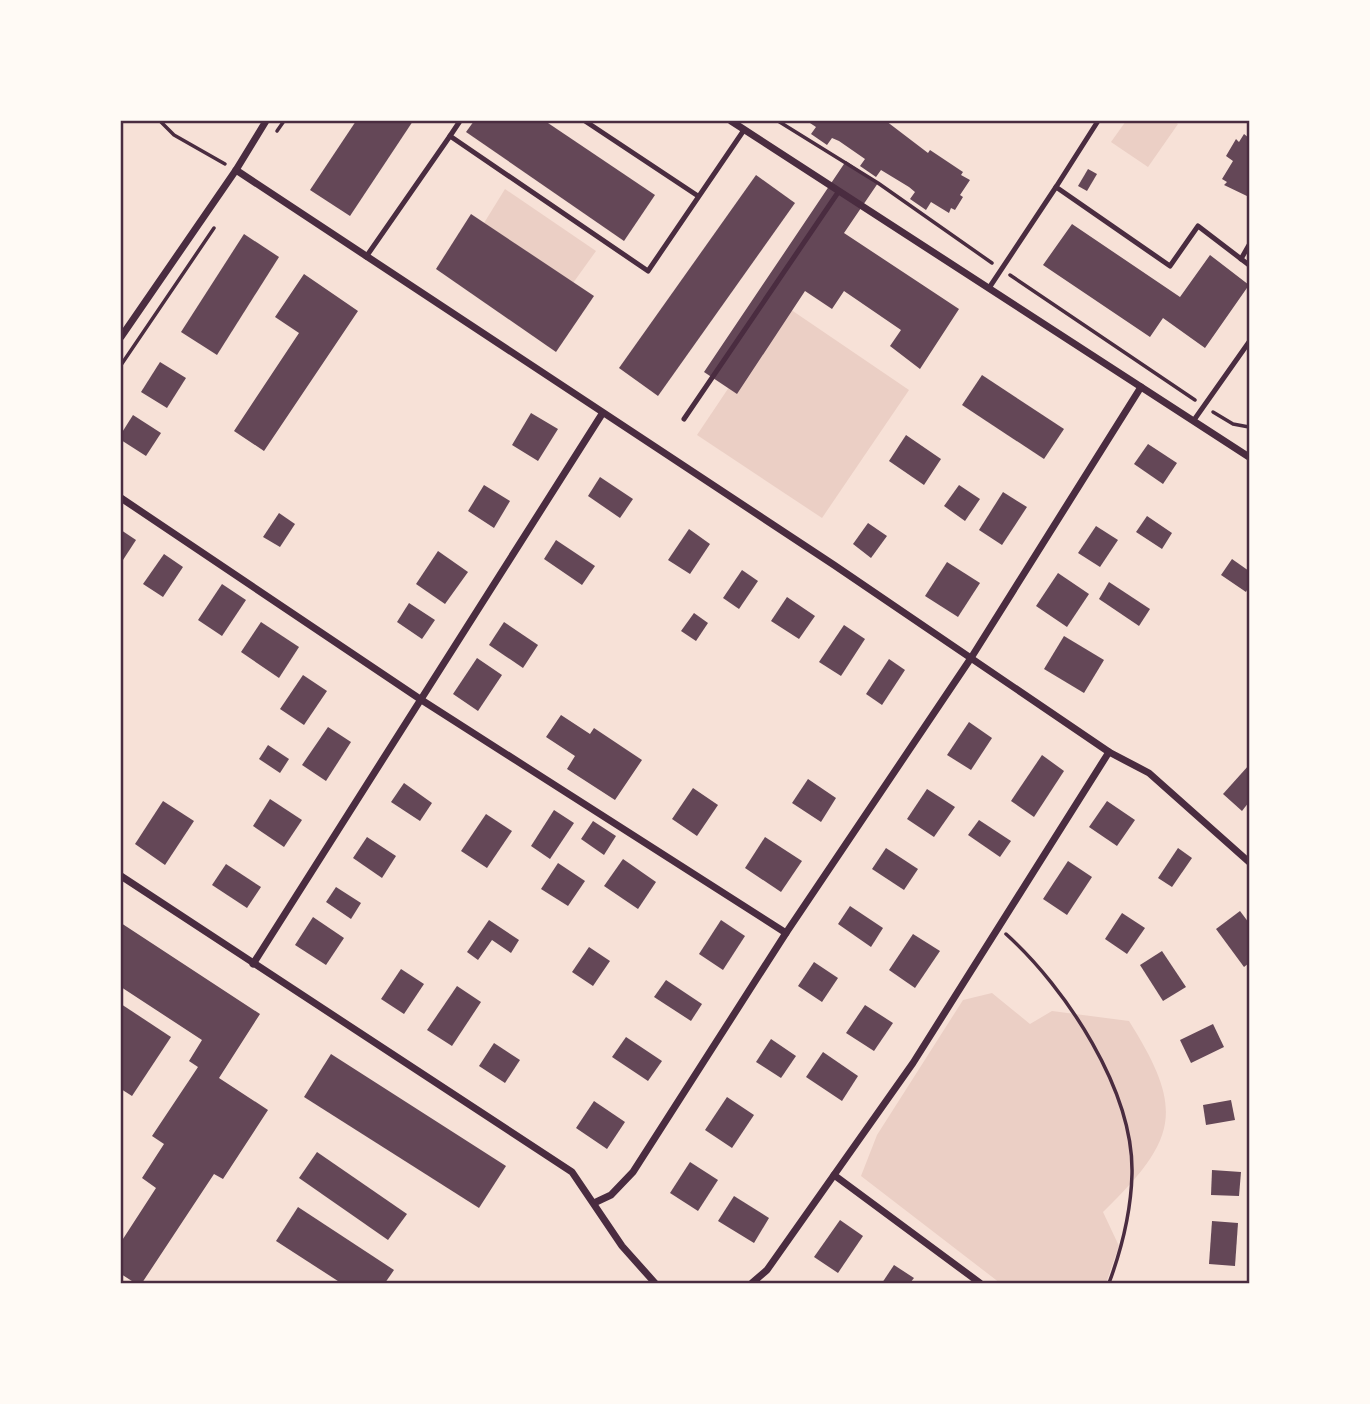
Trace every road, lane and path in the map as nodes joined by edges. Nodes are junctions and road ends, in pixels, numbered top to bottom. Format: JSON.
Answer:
{"nodes":[{"id":1,"x":160,"y":121,"type":"edge"},
{"id":2,"x":266,"y":121,"type":"edge"},
{"id":3,"x":460,"y":121,"type":"edge"},
{"id":4,"x":585,"y":121,"type":"edge"},
{"id":5,"x":731,"y":121,"type":"edge"},
{"id":6,"x":1098,"y":121,"type":"edge"},
{"id":7,"x":744,"y":130,"type":"junction"},
{"id":8,"x":450,"y":136,"type":"junction"},
{"id":9,"x":236,"y":170,"type":"junction"},
{"id":10,"x":1056,"y":187,"type":"junction"},
{"id":11,"x":839,"y":191,"type":"junction"},
{"id":12,"x":698,"y":196,"type":"junction"},
{"id":13,"x":1249,"y":245,"type":"edge"},
{"id":14,"x":366,"y":257,"type":"junction"},
{"id":15,"x":1241,"y":259,"type":"junction"},
{"id":16,"x":1249,"y":265,"type":"edge"},
{"id":17,"x":989,"y":288,"type":"junction"},
{"id":18,"x":121,"y":337,"type":"edge"},
{"id":19,"x":1249,"y":341,"type":"edge"},
{"id":20,"x":1141,"y":387,"type":"junction"},
{"id":21,"x":602,"y":414,"type":"junction"},
{"id":22,"x":684,"y":419,"type":"dead end"},
{"id":23,"x":1194,"y":420,"type":"junction"},
{"id":24,"x":1249,"y":457,"type":"edge"},
{"id":25,"x":121,"y":498,"type":"edge"},
{"id":26,"x":971,"y":658,"type":"junction"},
{"id":27,"x":420,"y":699,"type":"junction"},
{"id":28,"x":1109,"y":752,"type":"junction"},
{"id":29,"x":1249,"y":862,"type":"edge"},
{"id":30,"x":121,"y":876,"type":"edge"},
{"id":31,"x":998,"y":927,"type":"junction"},
{"id":32,"x":786,"y":933,"type":"junction"},
{"id":33,"x":253,"y":964,"type":"junction"},
{"id":34,"x":835,"y":1175,"type":"junction"},
{"id":35,"x":594,"y":1203,"type":"junction"},
{"id":36,"x":655,"y":1283,"type":"edge"},
{"id":37,"x":752,"y":1283,"type":"edge"},
{"id":38,"x":980,"y":1283,"type":"edge"},
{"id":39,"x":1110,"y":1283,"type":"edge"}],
"edges":[{"from":1,"to":9,"type":"path"},
{"from":2,"to":9,"type":"street"},
{"from":3,"to":8,"type":"lane"},
{"from":4,"to":12,"type":"lane"},
{"from":5,"to":7,"type":"street"},
{"from":6,"to":10,"type":"lane"},
{"from":7,"to":11,"type":"street"},
{"from":7,"to":12,"type":"lane"},
{"from":8,"to":12,"type":"lane"},
{"from":8,"to":14,"type":"lane"},
{"from":9,"to":14,"type":"street"},
{"from":9,"to":18,"type":"street"},
{"from":10,"to":15,"type":"lane"},
{"from":10,"to":17,"type":"lane"},
{"from":11,"to":17,"type":"street"},
{"from":11,"to":22,"type":"lane"},
{"from":13,"to":15,"type":"lane"},
{"from":14,"to":21,"type":"street"},
{"from":15,"to":16,"type":"lane"},
{"from":17,"to":20,"type":"street"},
{"from":19,"to":23,"type":"lane"},
{"from":20,"to":23,"type":"street"},
{"from":20,"to":26,"type":"street"},
{"from":21,"to":26,"type":"street"},
{"from":21,"to":27,"type":"street"},
{"from":23,"to":24,"type":"street"},
{"from":25,"to":27,"type":"street"},
{"from":26,"to":28,"type":"street"},
{"from":26,"to":32,"type":"street"},
{"from":27,"to":32,"type":"street"},
{"from":27,"to":33,"type":"street"},
{"from":28,"to":29,"type":"street"},
{"from":28,"to":31,"type":"street"},
{"from":30,"to":33,"type":"street"},
{"from":31,"to":34,"type":"street"},
{"from":31,"to":39,"type":"path"},
{"from":32,"to":35,"type":"street"},
{"from":33,"to":35,"type":"street"},
{"from":34,"to":37,"type":"street"},
{"from":34,"to":38,"type":"street"},
{"from":35,"to":36,"type":"street"}]}
